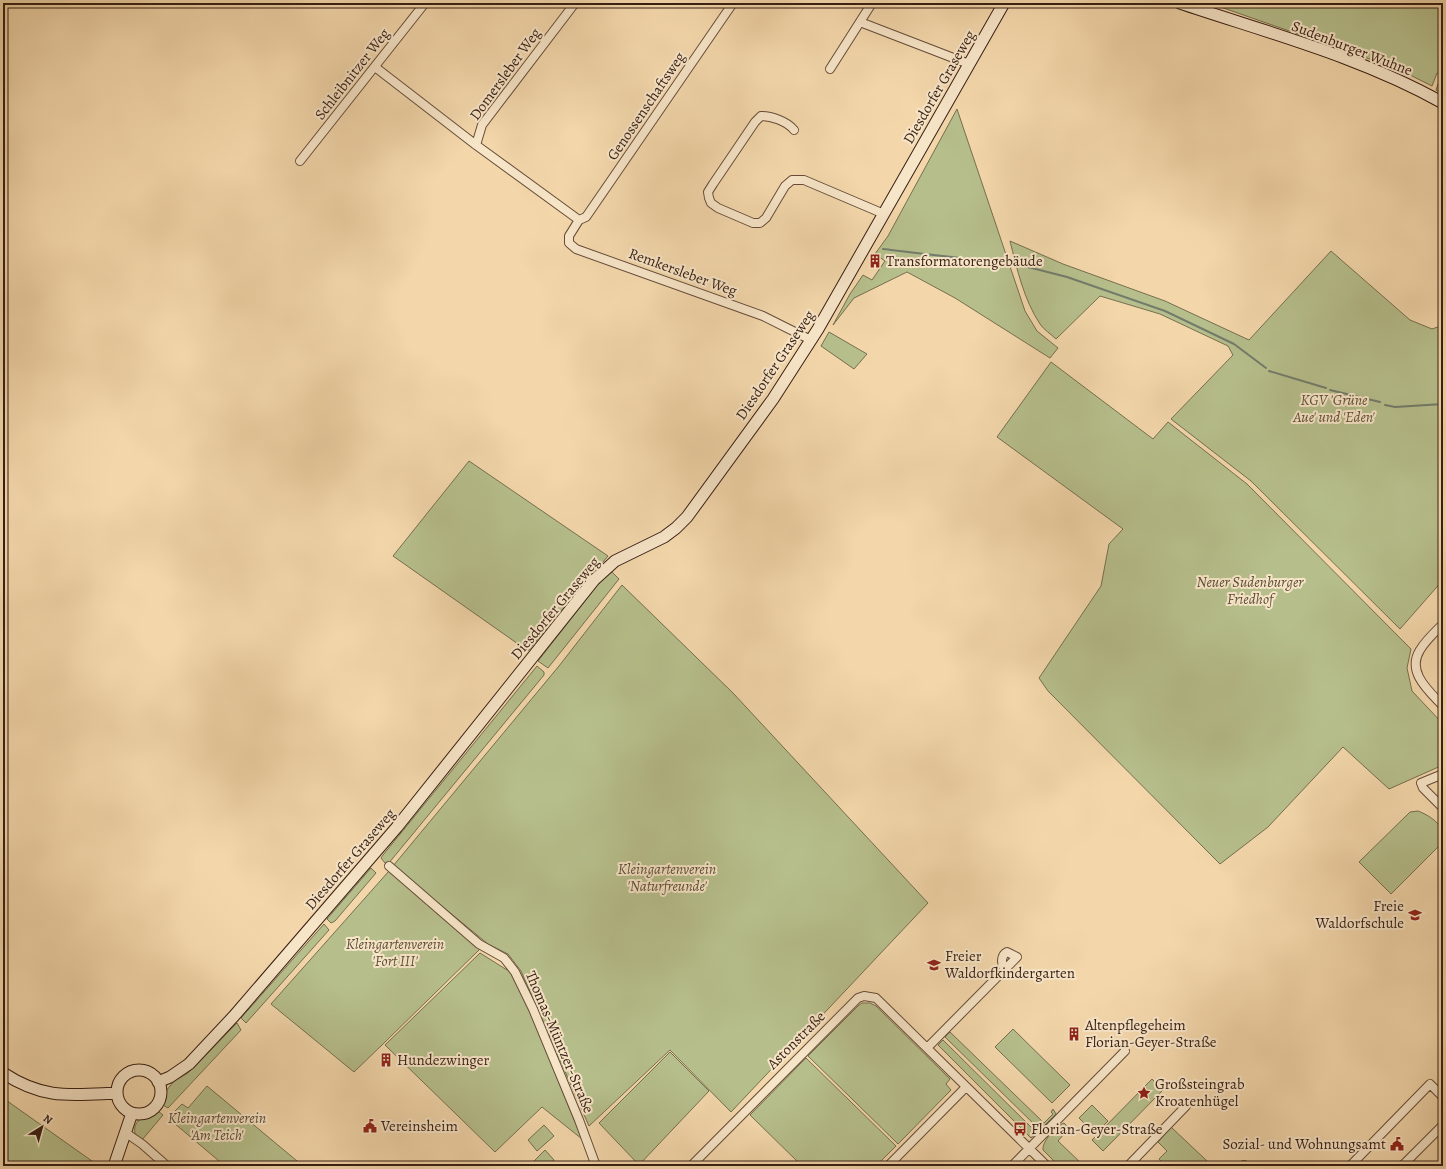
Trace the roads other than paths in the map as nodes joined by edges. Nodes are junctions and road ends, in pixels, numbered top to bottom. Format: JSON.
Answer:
{"nodes":[{"id":1,"x":425,"y":3,"type":"edge"},
{"id":2,"x":575,"y":3,"type":"edge"},
{"id":3,"x":733,"y":3,"type":"edge"},
{"id":4,"x":872,"y":3,"type":"edge"},
{"id":5,"x":1004,"y":3,"type":"edge"},
{"id":6,"x":1180,"y":3,"type":"edge"},
{"id":7,"x":860,"y":22,"type":"junction"},
{"id":8,"x":969,"y":64,"type":"junction"},
{"id":9,"x":375,"y":67,"type":"junction"},
{"id":10,"x":830,"y":69,"type":"dead end"},
{"id":11,"x":1443,"y":103,"type":"edge"},
{"id":12,"x":794,"y":130,"type":"dead end"},
{"id":13,"x":476,"y":145,"type":"junction"},
{"id":14,"x":300,"y":161,"type":"dead end"},
{"id":15,"x":884,"y":214,"type":"junction"},
{"id":16,"x":579,"y":220,"type":"junction"},
{"id":17,"x":811,"y":340,"type":"junction"},
{"id":18,"x":1443,"y":624,"type":"edge"},
{"id":19,"x":1443,"y":706,"type":"edge"},
{"id":20,"x":1443,"y":774,"type":"edge"},
{"id":21,"x":1443,"y":808,"type":"edge"},
{"id":22,"x":389,"y":866,"type":"dead end"},
{"id":23,"x":1004,"y":969,"type":"dead end"},
{"id":24,"x":927,"y":1048,"type":"junction"},
{"id":25,"x":1125,"y":1051,"type":"dead end"},
{"id":26,"x":3,"y":1073,"type":"edge"},
{"id":27,"x":158,"y":1082,"type":"junction"},
{"id":28,"x":966,"y":1087,"type":"junction"},
{"id":29,"x":117,"y":1093,"type":"junction"},
{"id":30,"x":1443,"y":1097,"type":"edge"},
{"id":31,"x":1186,"y":1106,"type":"dead end"},
{"id":32,"x":132,"y":1113,"type":"junction"},
{"id":33,"x":1443,"y":1125,"type":"edge"},
{"id":34,"x":126,"y":1133,"type":"junction"},
{"id":35,"x":1029,"y":1149,"type":"junction"},
{"id":36,"x":114,"y":1166,"type":"edge"},
{"id":37,"x":167,"y":1166,"type":"edge"},
{"id":38,"x":596,"y":1166,"type":"edge"},
{"id":39,"x":691,"y":1166,"type":"edge"},
{"id":40,"x":888,"y":1166,"type":"edge"},
{"id":41,"x":1012,"y":1166,"type":"edge"},
{"id":42,"x":1047,"y":1166,"type":"edge"},
{"id":43,"x":1128,"y":1166,"type":"edge"},
{"id":44,"x":1350,"y":1166,"type":"edge"},
{"id":45,"x":1402,"y":1166,"type":"edge"}],
"edges":[{"from":1,"to":9,"type":"street","name":"Schleibnitzer Weg"},
{"from":2,"to":13,"type":"street","name":"Domersleber Weg"},
{"from":3,"to":16,"type":"street","name":"Genossenschaftsweg"},
{"from":4,"to":7,"type":"street"},
{"from":5,"to":8,"type":"main road","name":"Diesdorfer Graseweg"},
{"from":6,"to":11,"type":"main road","name":"Sudenburger Wuhne"},
{"from":7,"to":8,"type":"street"},
{"from":7,"to":10,"type":"street"},
{"from":8,"to":15,"type":"main road","name":"Diesdorfer Graseweg"},
{"from":9,"to":13,"type":"street","name":"Domersleber Weg"},
{"from":9,"to":14,"type":"street","name":"Schleibnitzer Weg"},
{"from":12,"to":15,"type":"street"},
{"from":13,"to":16,"type":"street","name":"Domersleber Weg"},
{"from":15,"to":17,"type":"main road","name":"Diesdorfer Graseweg"},
{"from":16,"to":17,"type":"street","name":"Remkersleber Weg"},
{"from":17,"to":27,"type":"main road","name":"Diesdorfer Graseweg"},
{"from":18,"to":19,"type":"street"},
{"from":20,"to":21,"type":"street"},
{"from":22,"to":38,"type":"street","name":"Thomas-Müntzer-Straße"},
{"from":23,"to":24,"type":"street"},
{"from":24,"to":28,"type":"street","name":"Astonstraße"},
{"from":24,"to":39,"type":"street","name":"Astonstraße"},
{"from":25,"to":35,"type":"street"},
{"from":26,"to":29,"type":"main road"},
{"from":27,"to":29,"type":"main road"},
{"from":27,"to":32,"type":"main road"},
{"from":28,"to":35,"type":"street","name":"Astonstraße"},
{"from":28,"to":40,"type":"street"},
{"from":29,"to":32,"type":"main road"},
{"from":30,"to":44,"type":"street"},
{"from":31,"to":43,"type":"street"},
{"from":32,"to":34,"type":"main road"},
{"from":33,"to":45,"type":"street"},
{"from":34,"to":36,"type":"main road"},
{"from":34,"to":37,"type":"street"},
{"from":35,"to":41,"type":"street"},
{"from":35,"to":42,"type":"street","name":"Astonstraße"}]}
